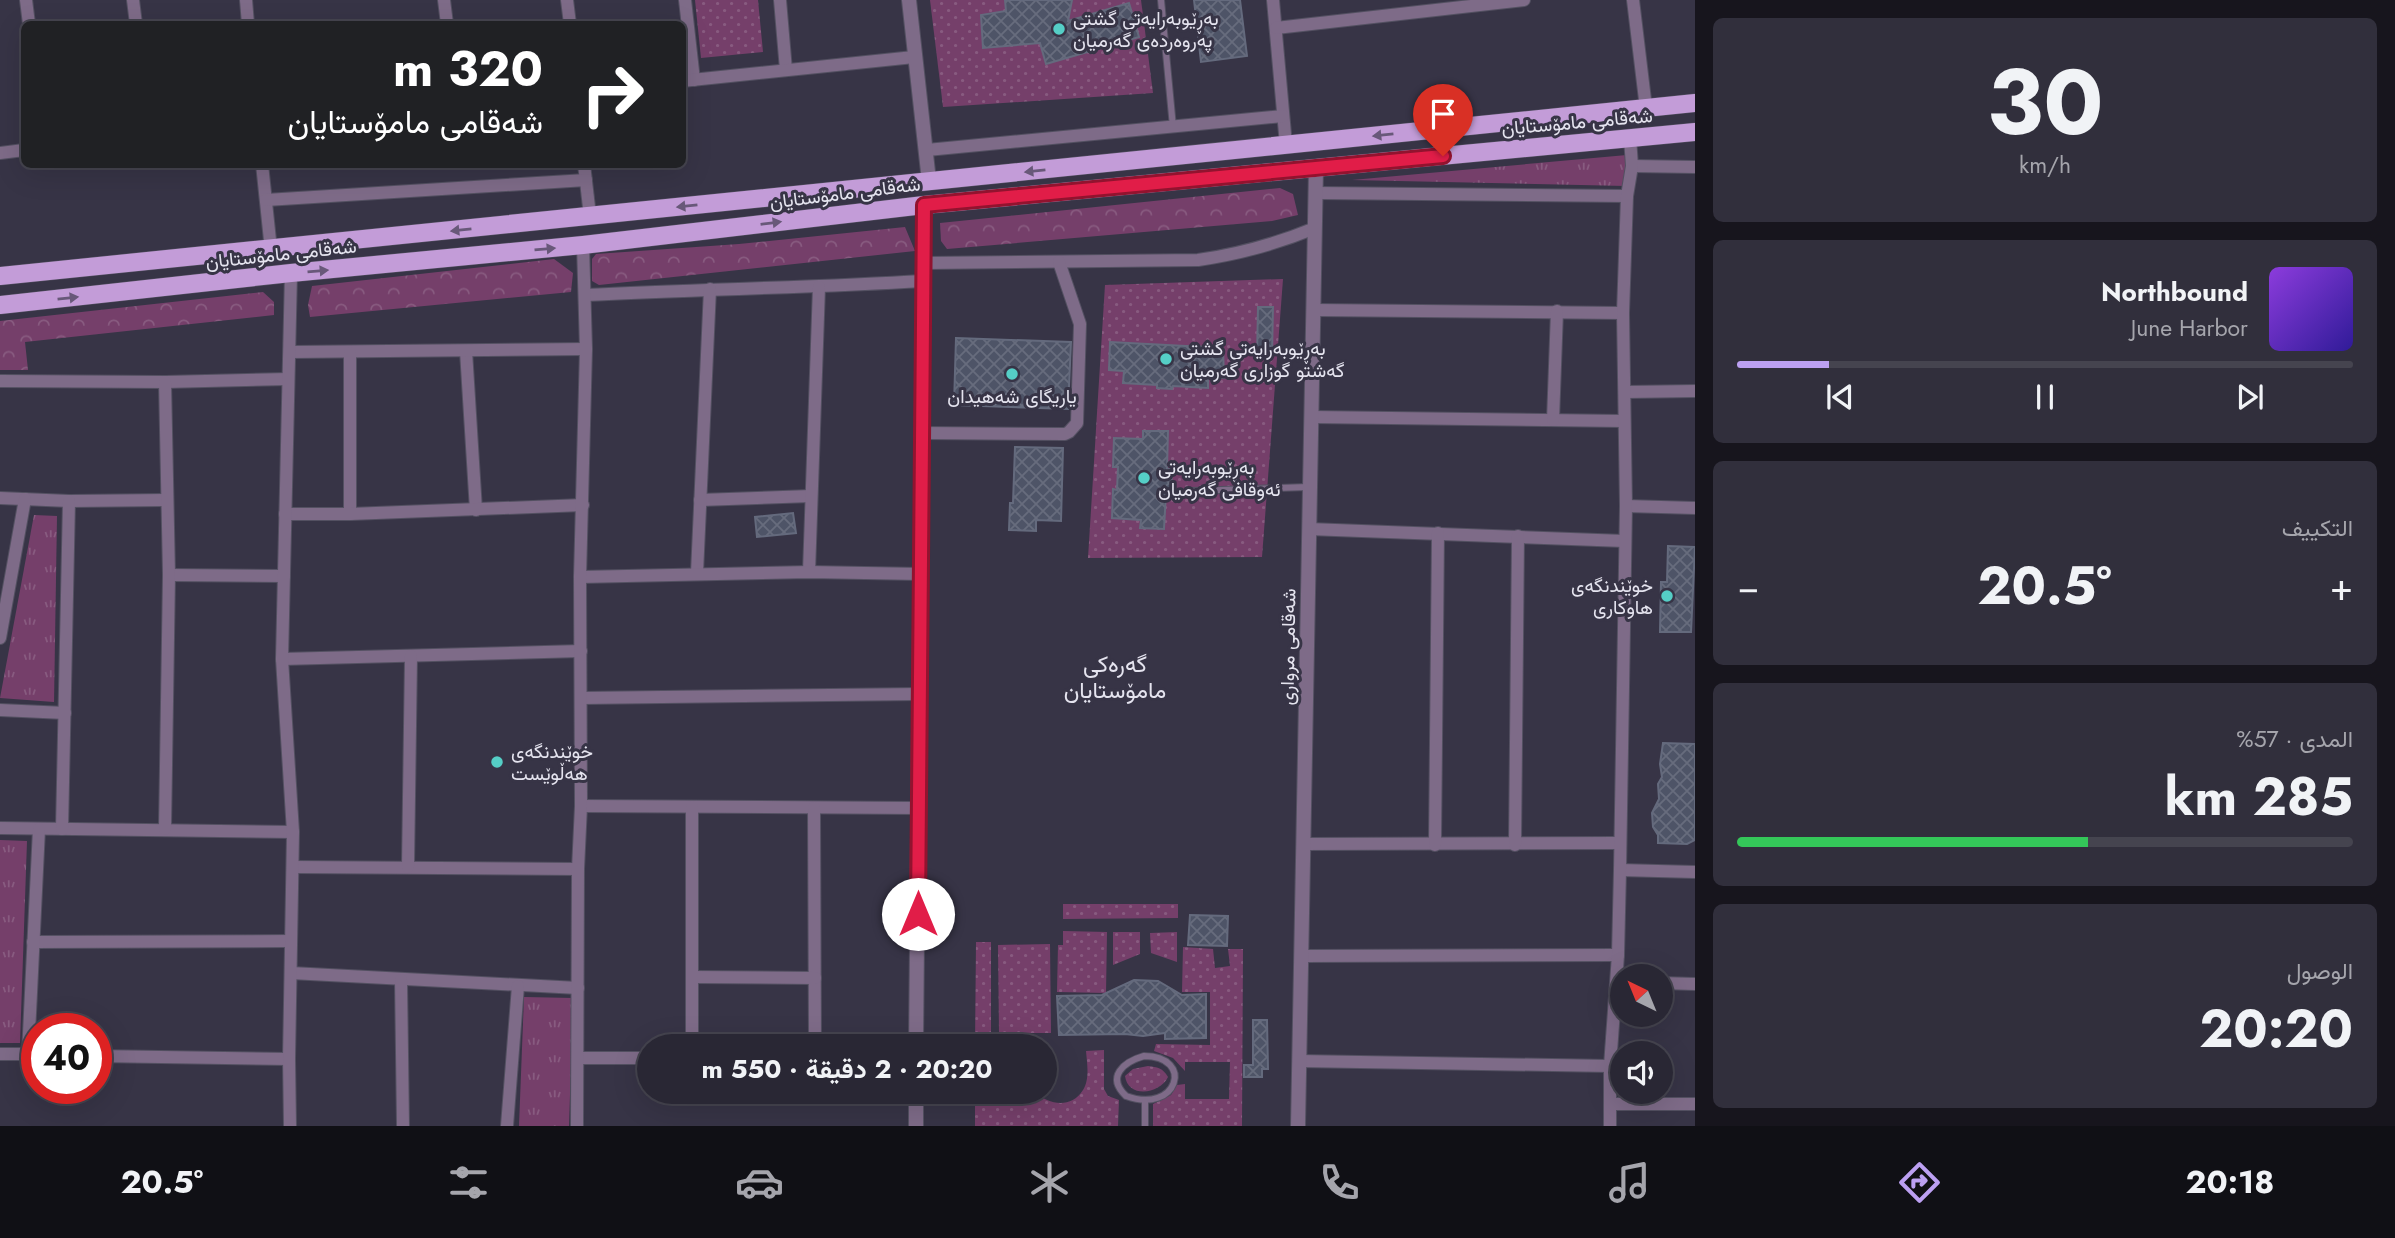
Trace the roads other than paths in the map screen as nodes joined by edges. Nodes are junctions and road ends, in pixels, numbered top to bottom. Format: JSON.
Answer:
{"nodes":[{"id":1,"x":26,"y":0,"type":"edge"},
{"id":2,"x":133,"y":0,"type":"edge"},
{"id":3,"x":246,"y":0,"type":"edge"},
{"id":4,"x":444,"y":0,"type":"edge"},
{"id":5,"x":567,"y":0,"type":"edge"},
{"id":6,"x":685,"y":0,"type":"edge"},
{"id":7,"x":780,"y":0,"type":"edge"},
{"id":8,"x":909,"y":0,"type":"edge"},
{"id":9,"x":1161,"y":0,"type":"edge"},
{"id":10,"x":1273,"y":0,"type":"edge"},
{"id":11,"x":1524,"y":0,"type":"edge"},
{"id":12,"x":1633,"y":0,"type":"edge"},
{"id":13,"x":1510,"y":1,"type":"edge"},
{"id":14,"x":1412,"y":6,"type":"edge"},
{"id":15,"x":29,"y":21,"type":"edge"},
{"id":16,"x":135,"y":21,"type":"edge"},
{"id":17,"x":248,"y":21,"type":"edge"},
{"id":18,"x":447,"y":21,"type":"edge"},
{"id":19,"x":570,"y":21,"type":"edge"},
{"id":20,"x":686,"y":21,"type":"edge"},
{"id":21,"x":686,"y":27,"type":"edge"},
{"id":22,"x":1276,"y":27,"type":"junction"},
{"id":23,"x":915,"y":57,"type":"junction"},
{"id":24,"x":786,"y":69,"type":"junction"},
{"id":25,"x":688,"y":80,"type":"edge"},
{"id":26,"x":1695,"y":103,"type":"edge"},
{"id":27,"x":1646,"y":108,"type":"junction"},
{"id":28,"x":1283,"y":116,"type":"junction"},
{"id":29,"x":1173,"y":127,"type":"junction"},
{"id":30,"x":1695,"y":132,"type":"edge"},
{"id":31,"x":1630,"y":138,"type":"junction"},
{"id":32,"x":1286,"y":145,"type":"junction"},
{"id":33,"x":21,"y":150,"type":"edge"},
{"id":34,"x":927,"y":150,"type":"junction"},
{"id":35,"x":0,"y":153,"type":"edge"},
{"id":36,"x":1141,"y":160,"type":"junction"},
{"id":37,"x":1632,"y":166,"type":"junction"},
{"id":38,"x":1084,"y":167,"type":"junction"},
{"id":39,"x":1695,"y":167,"type":"edge"},
{"id":40,"x":262,"y":168,"type":"edge"},
{"id":41,"x":584,"y":168,"type":"edge"},
{"id":42,"x":1316,"y":168,"type":"junction"},
{"id":43,"x":586,"y":180,"type":"junction"},
{"id":44,"x":929,"y":181,"type":"junction"},
{"id":45,"x":1143,"y":185,"type":"junction"},
{"id":46,"x":1088,"y":191,"type":"junction"},
{"id":47,"x":1316,"y":193,"type":"junction"},
{"id":48,"x":1627,"y":196,"type":"junction"},
{"id":49,"x":266,"y":200,"type":"junction"},
{"id":50,"x":924,"y":205,"type":"junction"},
{"id":51,"x":590,"y":216,"type":"junction"},
{"id":52,"x":1315,"y":228,"type":"junction"},
{"id":53,"x":583,"y":245,"type":"junction"},
{"id":54,"x":271,"y":250,"type":"junction"},
{"id":55,"x":1059,"y":262,"type":"junction"},
{"id":56,"x":924,"y":263,"type":"junction"},
{"id":57,"x":290,"y":273,"type":"junction"},
{"id":58,"x":0,"y":276,"type":"edge"},
{"id":59,"x":923,"y":281,"type":"junction"},
{"id":60,"x":819,"y":287,"type":"junction"},
{"id":61,"x":710,"y":289,"type":"junction"},
{"id":62,"x":585,"y":295,"type":"junction"},
{"id":63,"x":0,"y":305,"type":"edge"},
{"id":64,"x":1314,"y":310,"type":"junction"},
{"id":65,"x":1557,"y":311,"type":"junction"},
{"id":66,"x":1623,"y":313,"type":"junction"},
{"id":67,"x":586,"y":349,"type":"junction"},
{"id":68,"x":466,"y":351,"type":"junction"},
{"id":69,"x":290,"y":352,"type":"junction"},
{"id":70,"x":350,"y":353,"type":"junction"},
{"id":71,"x":288,"y":379,"type":"junction"},
{"id":72,"x":0,"y":381,"type":"edge"},
{"id":73,"x":165,"y":382,"type":"junction"},
{"id":74,"x":1695,"y":391,"type":"edge"},
{"id":75,"x":1625,"y":392,"type":"junction"},
{"id":76,"x":1312,"y":417,"type":"junction"},
{"id":77,"x":1553,"y":420,"type":"junction"},
{"id":78,"x":1623,"y":421,"type":"junction"},
{"id":79,"x":922,"y":433,"type":"junction"},
{"id":80,"x":1310,"y":487,"type":"junction"},
{"id":81,"x":1193,"y":491,"type":"dead end"},
{"id":82,"x":811,"y":496,"type":"junction"},
{"id":83,"x":0,"y":498,"type":"edge"},
{"id":84,"x":25,"y":499,"type":"junction"},
{"id":85,"x":166,"y":500,"type":"junction"},
{"id":86,"x":700,"y":500,"type":"junction"},
{"id":87,"x":69,"y":501,"type":"junction"},
{"id":88,"x":583,"y":505,"type":"junction"},
{"id":89,"x":1626,"y":506,"type":"junction"},
{"id":90,"x":1695,"y":508,"type":"edge"},
{"id":91,"x":476,"y":510,"type":"junction"},
{"id":92,"x":285,"y":514,"type":"junction"},
{"id":93,"x":350,"y":514,"type":"junction"},
{"id":94,"x":1310,"y":529,"type":"junction"},
{"id":95,"x":1438,"y":533,"type":"junction"},
{"id":96,"x":1518,"y":536,"type":"junction"},
{"id":97,"x":1624,"y":541,"type":"junction"},
{"id":98,"x":809,"y":572,"type":"junction"},
{"id":99,"x":697,"y":573,"type":"junction"},
{"id":100,"x":921,"y":574,"type":"junction"},
{"id":101,"x":169,"y":575,"type":"junction"},
{"id":102,"x":284,"y":576,"type":"junction"},
{"id":103,"x":580,"y":577,"type":"junction"},
{"id":104,"x":0,"y":638,"type":"edge"},
{"id":105,"x":581,"y":651,"type":"junction"},
{"id":106,"x":411,"y":656,"type":"junction"},
{"id":107,"x":282,"y":659,"type":"junction"},
{"id":108,"x":920,"y":694,"type":"junction"},
{"id":109,"x":581,"y":698,"type":"junction"},
{"id":110,"x":0,"y":710,"type":"edge"},
{"id":111,"x":65,"y":713,"type":"junction"},
{"id":112,"x":581,"y":806,"type":"junction"},
{"id":113,"x":692,"y":807,"type":"junction"},
{"id":114,"x":814,"y":808,"type":"junction"},
{"id":115,"x":919,"y":808,"type":"junction"},
{"id":116,"x":0,"y":828,"type":"edge"},
{"id":117,"x":39,"y":829,"type":"junction"},
{"id":118,"x":62,"y":829,"type":"junction"},
{"id":119,"x":165,"y":829,"type":"junction"},
{"id":120,"x":293,"y":832,"type":"junction"},
{"id":121,"x":1620,"y":843,"type":"junction"},
{"id":122,"x":1303,"y":844,"type":"junction"},
{"id":123,"x":1435,"y":845,"type":"junction"},
{"id":124,"x":1515,"y":845,"type":"junction"},
{"id":125,"x":293,"y":867,"type":"junction"},
{"id":126,"x":408,"y":867,"type":"junction"},
{"id":127,"x":578,"y":869,"type":"junction"},
{"id":128,"x":1620,"y":870,"type":"junction"},
{"id":129,"x":1695,"y":872,"type":"edge"},
{"id":130,"x":291,"y":941,"type":"junction"},
{"id":131,"x":33,"y":942,"type":"junction"},
{"id":132,"x":1618,"y":955,"type":"junction"},
{"id":133,"x":1301,"y":956,"type":"junction"},
{"id":134,"x":1618,"y":964,"type":"edge"},
{"id":135,"x":290,"y":973,"type":"junction"},
{"id":136,"x":692,"y":977,"type":"junction"},
{"id":137,"x":815,"y":978,"type":"junction"},
{"id":138,"x":401,"y":980,"type":"junction"},
{"id":139,"x":1673,"y":983,"type":"edge"},
{"id":140,"x":1695,"y":984,"type":"edge"},
{"id":141,"x":518,"y":986,"type":"junction"},
{"id":142,"x":578,"y":988,"type":"junction"},
{"id":143,"x":32,"y":1013,"type":"edge"},
{"id":144,"x":691,"y":1034,"type":"edge"},
{"id":145,"x":815,"y":1034,"type":"edge"},
{"id":146,"x":916,"y":1034,"type":"edge"},
{"id":147,"x":0,"y":1054,"type":"edge"},
{"id":148,"x":21,"y":1054,"type":"edge"},
{"id":149,"x":112,"y":1056,"type":"edge"},
{"id":150,"x":578,"y":1058,"type":"junction"},
{"id":151,"x":637,"y":1058,"type":"edge"},
{"id":152,"x":289,"y":1059,"type":"junction"},
{"id":153,"x":1299,"y":1061,"type":"junction"},
{"id":154,"x":1610,"y":1066,"type":"edge"},
{"id":155,"x":1144,"y":1101,"type":"junction"},
{"id":156,"x":916,"y":1104,"type":"edge"},
{"id":157,"x":1611,"y":1104,"type":"edge"},
{"id":158,"x":1673,"y":1104,"type":"edge"},
{"id":159,"x":1695,"y":1104,"type":"edge"},
{"id":160,"x":290,"y":1126,"type":"edge"},
{"id":161,"x":403,"y":1126,"type":"edge"},
{"id":162,"x":507,"y":1126,"type":"edge"},
{"id":163,"x":577,"y":1126,"type":"edge"},
{"id":164,"x":916,"y":1126,"type":"edge"},
{"id":165,"x":1145,"y":1126,"type":"edge"},
{"id":166,"x":1298,"y":1126,"type":"edge"},
{"id":167,"x":1611,"y":1126,"type":"edge"}],
"edges":[{"from":1,"to":15,"type":"street"},
{"from":2,"to":16,"type":"street"},
{"from":3,"to":17,"type":"street"},
{"from":4,"to":18,"type":"street"},
{"from":5,"to":19,"type":"street"},
{"from":6,"to":20,"type":"street"},
{"from":7,"to":24,"type":"street"},
{"from":8,"to":23,"type":"street"},
{"from":9,"to":29,"type":"lane"},
{"from":10,"to":22,"type":"street"},
{"from":11,"to":13,"type":"street"},
{"from":12,"to":27,"type":"street"},
{"from":13,"to":14,"type":"street"},
{"from":14,"to":22,"type":"street"},
{"from":21,"to":25,"type":"street"},
{"from":22,"to":28,"type":"street"},
{"from":23,"to":24,"type":"street"},
{"from":23,"to":34,"type":"street"},
{"from":24,"to":25,"type":"street"},
{"from":26,"to":27,"type":"main road","name":"شەقامی مامۆستایان"},
{"from":27,"to":32,"type":"main road","name":"شەقامی مامۆستایان","one_way":true},
{"from":28,"to":29,"type":"street"},
{"from":28,"to":32,"type":"street"},
{"from":29,"to":34,"type":"street"},
{"from":30,"to":31,"type":"main road","name":"شەقامی مامۆستایان"},
{"from":31,"to":37,"type":"street"},
{"from":31,"to":42,"type":"main road","name":"شەقامی مامۆستایان"},
{"from":32,"to":36,"type":"main road","name":"شەقامی مامۆستایان"},
{"from":33,"to":35,"type":"street"},
{"from":34,"to":44,"type":"street"},
{"from":36,"to":38,"type":"main road","name":"شەقامی مامۆستایان"},
{"from":36,"to":45,"type":"main road"},
{"from":37,"to":39,"type":"street"},
{"from":37,"to":48,"type":"street"},
{"from":38,"to":44,"type":"main road","name":"شەقامی مامۆستایان","one_way":true},
{"from":38,"to":46,"type":"main road"},
{"from":40,"to":49,"type":"street"},
{"from":41,"to":43,"type":"street"},
{"from":42,"to":45,"type":"main road","name":"شەقامی مامۆستایان"},
{"from":42,"to":47,"type":"street","name":"شەقامی مرواری"},
{"from":43,"to":49,"type":"street"},
{"from":43,"to":51,"type":"street"},
{"from":44,"to":51,"type":"main road","name":"شەقامی مامۆستایان","one_way":true},
{"from":45,"to":46,"type":"main road","name":"شەقامی مامۆستایان"},
{"from":46,"to":50,"type":"main road","name":"شەقامی مامۆستایان"},
{"from":47,"to":48,"type":"street"},
{"from":47,"to":52,"type":"street","name":"شەقامی مرواری"},
{"from":48,"to":66,"type":"street"},
{"from":49,"to":54,"type":"street"},
{"from":53,"to":50,"type":"main road","name":"شەقامی مامۆستایان","one_way":true},
{"from":50,"to":56,"type":"street"},
{"from":51,"to":54,"type":"main road","name":"شەقامی مامۆستایان","one_way":true},
{"from":52,"to":55,"type":"street"},
{"from":52,"to":64,"type":"street","name":"شەقامی مرواری"},
{"from":57,"to":53,"type":"main road","name":"شەقامی مامۆستایان","one_way":true},
{"from":53,"to":62,"type":"street"},
{"from":54,"to":58,"type":"main road","name":"شەقامی مامۆستایان"},
{"from":55,"to":56,"type":"street"},
{"from":55,"to":79,"type":"street"},
{"from":56,"to":59,"type":"street"},
{"from":63,"to":57,"type":"main road","name":"شەقامی مامۆستایان","one_way":true},
{"from":57,"to":69,"type":"street"},
{"from":59,"to":60,"type":"street"},
{"from":59,"to":79,"type":"street"},
{"from":60,"to":61,"type":"street"},
{"from":60,"to":82,"type":"street"},
{"from":61,"to":62,"type":"street"},
{"from":61,"to":86,"type":"street"},
{"from":62,"to":67,"type":"street"},
{"from":64,"to":65,"type":"street"},
{"from":64,"to":76,"type":"street","name":"شەقامی مرواری"},
{"from":65,"to":66,"type":"street"},
{"from":65,"to":77,"type":"street"},
{"from":66,"to":75,"type":"street"},
{"from":67,"to":68,"type":"street"},
{"from":67,"to":88,"type":"street"},
{"from":68,"to":70,"type":"street"},
{"from":68,"to":91,"type":"street"},
{"from":69,"to":70,"type":"street"},
{"from":69,"to":71,"type":"street"},
{"from":70,"to":93,"type":"street"},
{"from":71,"to":73,"type":"street"},
{"from":71,"to":92,"type":"street"},
{"from":72,"to":73,"type":"street"},
{"from":73,"to":85,"type":"street"},
{"from":74,"to":75,"type":"street"},
{"from":75,"to":78,"type":"street"},
{"from":76,"to":77,"type":"street"},
{"from":76,"to":80,"type":"street","name":"شەقامی مرواری"},
{"from":77,"to":78,"type":"street"},
{"from":78,"to":89,"type":"street"},
{"from":79,"to":100,"type":"street"},
{"from":80,"to":81,"type":"lane"},
{"from":80,"to":94,"type":"street","name":"شەقامی مرواری"},
{"from":82,"to":86,"type":"street"},
{"from":82,"to":98,"type":"street"},
{"from":83,"to":84,"type":"street"},
{"from":84,"to":87,"type":"street"},
{"from":84,"to":104,"type":"street"},
{"from":85,"to":87,"type":"street"},
{"from":85,"to":101,"type":"street"},
{"from":86,"to":99,"type":"street"},
{"from":87,"to":111,"type":"street"},
{"from":88,"to":91,"type":"street"},
{"from":88,"to":103,"type":"street"},
{"from":89,"to":90,"type":"street"},
{"from":89,"to":97,"type":"street"},
{"from":91,"to":93,"type":"street"},
{"from":92,"to":93,"type":"street"},
{"from":92,"to":102,"type":"street"},
{"from":94,"to":95,"type":"street"},
{"from":94,"to":122,"type":"street","name":"شەقامی مرواری"},
{"from":95,"to":96,"type":"street"},
{"from":95,"to":123,"type":"street"},
{"from":96,"to":97,"type":"street"},
{"from":96,"to":124,"type":"street"},
{"from":97,"to":121,"type":"street"},
{"from":98,"to":99,"type":"street"},
{"from":98,"to":100,"type":"street"},
{"from":99,"to":103,"type":"street"},
{"from":100,"to":108,"type":"street"},
{"from":101,"to":102,"type":"street"},
{"from":101,"to":119,"type":"street"},
{"from":102,"to":107,"type":"street"},
{"from":103,"to":105,"type":"street"},
{"from":105,"to":106,"type":"street"},
{"from":105,"to":109,"type":"street"},
{"from":106,"to":107,"type":"street"},
{"from":106,"to":126,"type":"street"},
{"from":107,"to":120,"type":"street"},
{"from":108,"to":109,"type":"street"},
{"from":108,"to":115,"type":"street"},
{"from":109,"to":112,"type":"street"},
{"from":110,"to":111,"type":"street"},
{"from":111,"to":118,"type":"street"},
{"from":112,"to":113,"type":"street"},
{"from":112,"to":127,"type":"street"},
{"from":113,"to":114,"type":"street"},
{"from":113,"to":136,"type":"street"},
{"from":114,"to":115,"type":"street"},
{"from":114,"to":137,"type":"street"},
{"from":115,"to":146,"type":"street"},
{"from":116,"to":117,"type":"street"},
{"from":117,"to":118,"type":"street"},
{"from":117,"to":131,"type":"street"},
{"from":118,"to":119,"type":"street"},
{"from":119,"to":120,"type":"street"},
{"from":120,"to":125,"type":"street"},
{"from":121,"to":124,"type":"street"},
{"from":121,"to":128,"type":"street"},
{"from":122,"to":123,"type":"street"},
{"from":122,"to":133,"type":"street","name":"شەقامی مرواری"},
{"from":123,"to":124,"type":"street"},
{"from":125,"to":126,"type":"street"},
{"from":125,"to":130,"type":"street"},
{"from":126,"to":127,"type":"street"},
{"from":127,"to":142,"type":"street"},
{"from":128,"to":129,"type":"street"},
{"from":128,"to":132,"type":"street"},
{"from":130,"to":131,"type":"street"},
{"from":130,"to":135,"type":"street"},
{"from":131,"to":143,"type":"street"},
{"from":132,"to":133,"type":"street"},
{"from":132,"to":134,"type":"street"},
{"from":133,"to":153,"type":"street","name":"شەقامی مرواری"},
{"from":135,"to":138,"type":"street"},
{"from":135,"to":152,"type":"street"},
{"from":136,"to":137,"type":"street"},
{"from":136,"to":144,"type":"street"},
{"from":137,"to":145,"type":"street"},
{"from":138,"to":141,"type":"street"},
{"from":138,"to":161,"type":"street"},
{"from":139,"to":140,"type":"street"},
{"from":141,"to":142,"type":"street"},
{"from":141,"to":162,"type":"street"},
{"from":142,"to":150,"type":"street"},
{"from":147,"to":148,"type":"street"},
{"from":149,"to":152,"type":"street"},
{"from":150,"to":151,"type":"street"},
{"from":150,"to":163,"type":"street"},
{"from":152,"to":160,"type":"street"},
{"from":153,"to":154,"type":"street"},
{"from":153,"to":166,"type":"street","name":"شەقامی مرواری"},
{"from":155,"to":155,"type":"lane"},
{"from":155,"to":165,"type":"lane"},
{"from":156,"to":164,"type":"street"},
{"from":157,"to":167,"type":"street"},
{"from":158,"to":159,"type":"street"}]}
